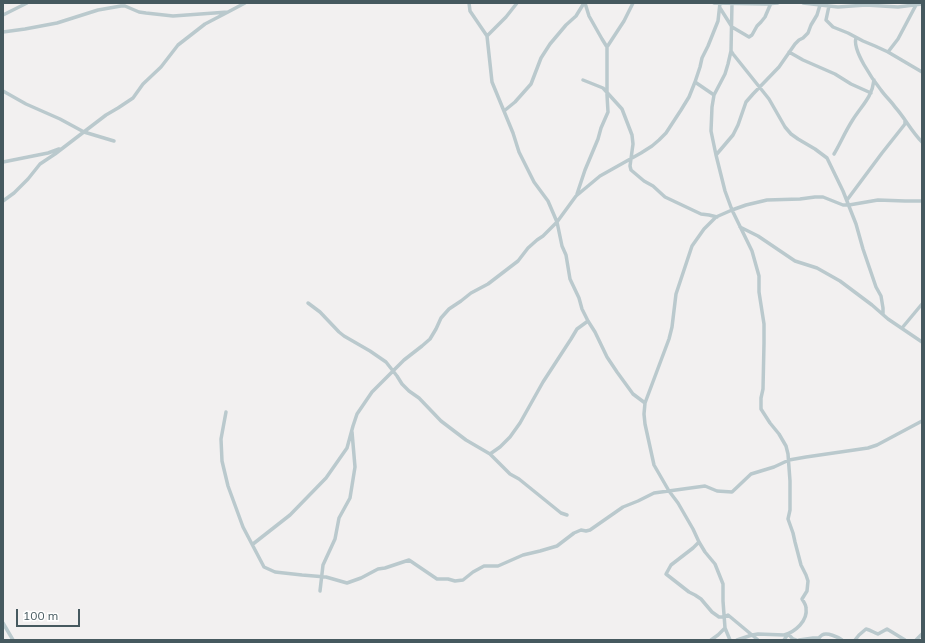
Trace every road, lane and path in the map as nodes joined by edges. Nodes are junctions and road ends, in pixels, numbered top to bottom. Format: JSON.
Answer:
{"nodes":[{"id":1,"x":27,"y":3,"type":"edge"},
{"id":2,"x":245,"y":3,"type":"edge"},
{"id":3,"x":469,"y":3,"type":"edge"},
{"id":4,"x":517,"y":3,"type":"edge"},
{"id":5,"x":585,"y":3,"type":"edge"},
{"id":6,"x":633,"y":3,"type":"edge"},
{"id":7,"x":714,"y":3,"type":"edge"},
{"id":8,"x":732,"y":3,"type":"edge"},
{"id":9,"x":778,"y":3,"type":"edge"},
{"id":10,"x":803,"y":3,"type":"edge"},
{"id":11,"x":771,"y":4,"type":"edge"},
{"id":12,"x":922,"y":4,"type":"edge"},
{"id":13,"x":720,"y":5,"type":"edge"},
{"id":14,"x":820,"y":5,"type":"junction"},
{"id":15,"x":916,"y":5,"type":"junction"},
{"id":16,"x":829,"y":6,"type":"junction"},
{"id":17,"x":228,"y":12,"type":"junction"},
{"id":18,"x":3,"y":15,"type":"edge"},
{"id":19,"x":732,"y":27,"type":"junction"},
{"id":20,"x":3,"y":32,"type":"edge"},
{"id":21,"x":487,"y":36,"type":"junction"},
{"id":22,"x":856,"y":38,"type":"junction"},
{"id":23,"x":607,"y":47,"type":"junction"},
{"id":24,"x":731,"y":51,"type":"junction"},
{"id":25,"x":789,"y":52,"type":"junction"},
{"id":26,"x":888,"y":52,"type":"junction"},
{"id":27,"x":922,"y":72,"type":"edge"},
{"id":28,"x":583,"y":80,"type":"dead end"},
{"id":29,"x":874,"y":80,"type":"junction"},
{"id":30,"x":695,"y":82,"type":"junction"},
{"id":31,"x":759,"y":87,"type":"junction"},
{"id":32,"x":3,"y":91,"type":"edge"},
{"id":33,"x":607,"y":92,"type":"junction"},
{"id":34,"x":871,"y":93,"type":"junction"},
{"id":35,"x":714,"y":95,"type":"junction"},
{"id":36,"x":504,"y":111,"type":"junction"},
{"id":37,"x":905,"y":121,"type":"junction"},
{"id":38,"x":84,"y":132,"type":"junction"},
{"id":39,"x":114,"y":141,"type":"dead end"},
{"id":40,"x":922,"y":142,"type":"edge"},
{"id":41,"x":62,"y":148,"type":"junction"},
{"id":42,"x":834,"y":154,"type":"dead end"},
{"id":43,"x":716,"y":156,"type":"junction"},
{"id":44,"x":631,"y":159,"type":"junction"},
{"id":45,"x":3,"y":162,"type":"edge"},
{"id":46,"x":576,"y":196,"type":"junction"},
{"id":47,"x":847,"y":200,"type":"junction"},
{"id":48,"x":3,"y":201,"type":"edge"},
{"id":49,"x":922,"y":201,"type":"edge"},
{"id":50,"x":849,"y":205,"type":"junction"},
{"id":51,"x":732,"y":210,"type":"junction"},
{"id":52,"x":717,"y":217,"type":"junction"},
{"id":53,"x":557,"y":222,"type":"junction"},
{"id":54,"x":740,"y":227,"type":"junction"},
{"id":55,"x":308,"y":303,"type":"dead end"},
{"id":56,"x":922,"y":304,"type":"edge"},
{"id":57,"x":883,"y":314,"type":"junction"},
{"id":58,"x":588,"y":321,"type":"junction"},
{"id":59,"x":902,"y":328,"type":"junction"},
{"id":60,"x":922,"y":342,"type":"edge"},
{"id":61,"x":393,"y":371,"type":"junction"},
{"id":62,"x":646,"y":403,"type":"junction"},
{"id":63,"x":226,"y":412,"type":"dead end"},
{"id":64,"x":922,"y":421,"type":"edge"},
{"id":65,"x":352,"y":429,"type":"junction"},
{"id":66,"x":490,"y":454,"type":"junction"},
{"id":67,"x":789,"y":460,"type":"junction"},
{"id":68,"x":669,"y":491,"type":"junction"},
{"id":69,"x":566,"y":515,"type":"dead end"},
{"id":70,"x":699,"y":542,"type":"junction"},
{"id":71,"x":252,"y":544,"type":"junction"},
{"id":72,"x":321,"y":577,"type":"junction"},
{"id":73,"x":320,"y":590,"type":"dead end"},
{"id":74,"x":724,"y":617,"type":"junction"},
{"id":75,"x":3,"y":623,"type":"edge"},
{"id":76,"x":725,"y":628,"type":"junction"},
{"id":77,"x":788,"y":634,"type":"junction"},
{"id":78,"x":922,"y":634,"type":"edge"},
{"id":79,"x":752,"y":635,"type":"junction"},
{"id":80,"x":819,"y":639,"type":"edge"},
{"id":81,"x":919,"y":639,"type":"edge"},
{"id":82,"x":13,"y":640,"type":"edge"},
{"id":83,"x":711,"y":640,"type":"edge"},
{"id":84,"x":730,"y":640,"type":"edge"},
{"id":85,"x":737,"y":640,"type":"edge"},
{"id":86,"x":758,"y":640,"type":"edge"},
{"id":87,"x":784,"y":640,"type":"edge"},
{"id":88,"x":797,"y":640,"type":"edge"},
{"id":89,"x":842,"y":640,"type":"edge"},
{"id":90,"x":856,"y":640,"type":"edge"},
{"id":91,"x":905,"y":640,"type":"edge"}],
"edges":[{"from":1,"to":18,"type":"street"},
{"from":2,"to":17,"type":"street"},
{"from":3,"to":21,"type":"street"},
{"from":4,"to":21,"type":"street"},
{"from":5,"to":23,"type":"street"},
{"from":5,"to":36,"type":"street"},
{"from":6,"to":23,"type":"street"},
{"from":7,"to":13,"type":"street"},
{"from":8,"to":11,"type":"street"},
{"from":8,"to":13,"type":"street"},
{"from":8,"to":19,"type":"street"},
{"from":9,"to":11,"type":"street"},
{"from":10,"to":14,"type":"street"},
{"from":11,"to":19,"type":"street"},
{"from":12,"to":15,"type":"street"},
{"from":13,"to":19,"type":"street"},
{"from":13,"to":30,"type":"street"},
{"from":14,"to":16,"type":"street"},
{"from":14,"to":25,"type":"street"},
{"from":15,"to":16,"type":"street"},
{"from":15,"to":26,"type":"street"},
{"from":16,"to":22,"type":"street"},
{"from":17,"to":20,"type":"street"},
{"from":17,"to":38,"type":"street"},
{"from":19,"to":24,"type":"street"},
{"from":21,"to":36,"type":"street"},
{"from":22,"to":26,"type":"street"},
{"from":22,"to":29,"type":"street"},
{"from":23,"to":33,"type":"street"},
{"from":24,"to":31,"type":"street"},
{"from":24,"to":35,"type":"street"},
{"from":25,"to":31,"type":"street"},
{"from":25,"to":34,"type":"street"},
{"from":26,"to":27,"type":"street"},
{"from":28,"to":33,"type":"street"},
{"from":29,"to":34,"type":"street"},
{"from":29,"to":37,"type":"street"},
{"from":30,"to":35,"type":"street"},
{"from":30,"to":44,"type":"street"},
{"from":31,"to":43,"type":"street"},
{"from":31,"to":47,"type":"street"},
{"from":32,"to":38,"type":"street"},
{"from":33,"to":44,"type":"street"},
{"from":33,"to":46,"type":"street"},
{"from":34,"to":42,"type":"street"},
{"from":35,"to":43,"type":"street"},
{"from":36,"to":53,"type":"street"},
{"from":37,"to":40,"type":"street"},
{"from":37,"to":47,"type":"street"},
{"from":38,"to":39,"type":"street"},
{"from":38,"to":41,"type":"street"},
{"from":41,"to":45,"type":"street"},
{"from":41,"to":48,"type":"street"},
{"from":43,"to":51,"type":"street"},
{"from":44,"to":46,"type":"street"},
{"from":44,"to":52,"type":"street"},
{"from":46,"to":53,"type":"street"},
{"from":47,"to":50,"type":"street"},
{"from":49,"to":50,"type":"street"},
{"from":50,"to":51,"type":"street"},
{"from":50,"to":57,"type":"street"},
{"from":51,"to":52,"type":"street"},
{"from":51,"to":54,"type":"street"},
{"from":52,"to":62,"type":"street"},
{"from":53,"to":58,"type":"street"},
{"from":53,"to":61,"type":"street"},
{"from":54,"to":57,"type":"street"},
{"from":54,"to":67,"type":"street"},
{"from":55,"to":61,"type":"street"},
{"from":56,"to":59,"type":"street"},
{"from":57,"to":59,"type":"street"},
{"from":58,"to":62,"type":"street"},
{"from":58,"to":66,"type":"street"},
{"from":59,"to":60,"type":"street"},
{"from":61,"to":65,"type":"street"},
{"from":61,"to":66,"type":"street"},
{"from":62,"to":68,"type":"street"},
{"from":63,"to":71,"type":"street"},
{"from":64,"to":67,"type":"street"},
{"from":65,"to":71,"type":"street"},
{"from":65,"to":72,"type":"street"},
{"from":66,"to":69,"type":"street"},
{"from":67,"to":68,"type":"street"},
{"from":67,"to":77,"type":"street"},
{"from":68,"to":70,"type":"street"},
{"from":68,"to":72,"type":"street"},
{"from":70,"to":74,"type":"street"},
{"from":70,"to":74,"type":"street"},
{"from":71,"to":72,"type":"street"},
{"from":72,"to":73,"type":"street"},
{"from":74,"to":76,"type":"street"},
{"from":74,"to":79,"type":"street"},
{"from":75,"to":82,"type":"street"},
{"from":76,"to":83,"type":"street"},
{"from":76,"to":84,"type":"street"},
{"from":77,"to":79,"type":"street"},
{"from":77,"to":87,"type":"street"},
{"from":77,"to":88,"type":"street"},
{"from":78,"to":81,"type":"street"},
{"from":79,"to":85,"type":"street"},
{"from":79,"to":86,"type":"street"},
{"from":80,"to":88,"type":"street"},
{"from":80,"to":89,"type":"street"},
{"from":90,"to":91,"type":"street"}]}
